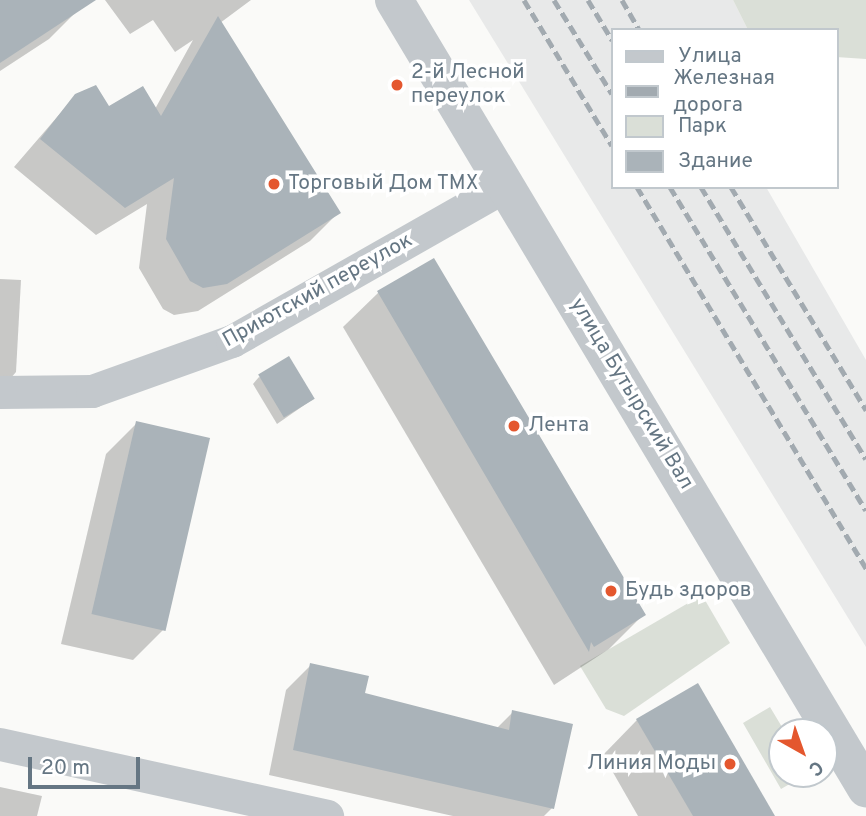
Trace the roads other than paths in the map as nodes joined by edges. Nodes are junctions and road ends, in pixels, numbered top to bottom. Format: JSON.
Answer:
{"nodes":[{"id":1,"x":394,"y":0,"type":"edge"},
{"id":2,"x":505,"y":186,"type":"junction"},
{"id":3,"x":0,"y":392,"type":"edge"},
{"id":4,"x":0,"y":744,"type":"edge"},
{"id":5,"x":866,"y":788,"type":"edge"},
{"id":6,"x":327,"y":816,"type":"edge"}],
"edges":[{"from":1,"to":2,"type":"street","name":"улица Бутырский Вал"},
{"from":2,"to":3,"type":"street","name":"Приютский переулок"},
{"from":2,"to":5,"type":"street","name":"улица Бутырский Вал"},
{"from":4,"to":6,"type":"street"}]}
